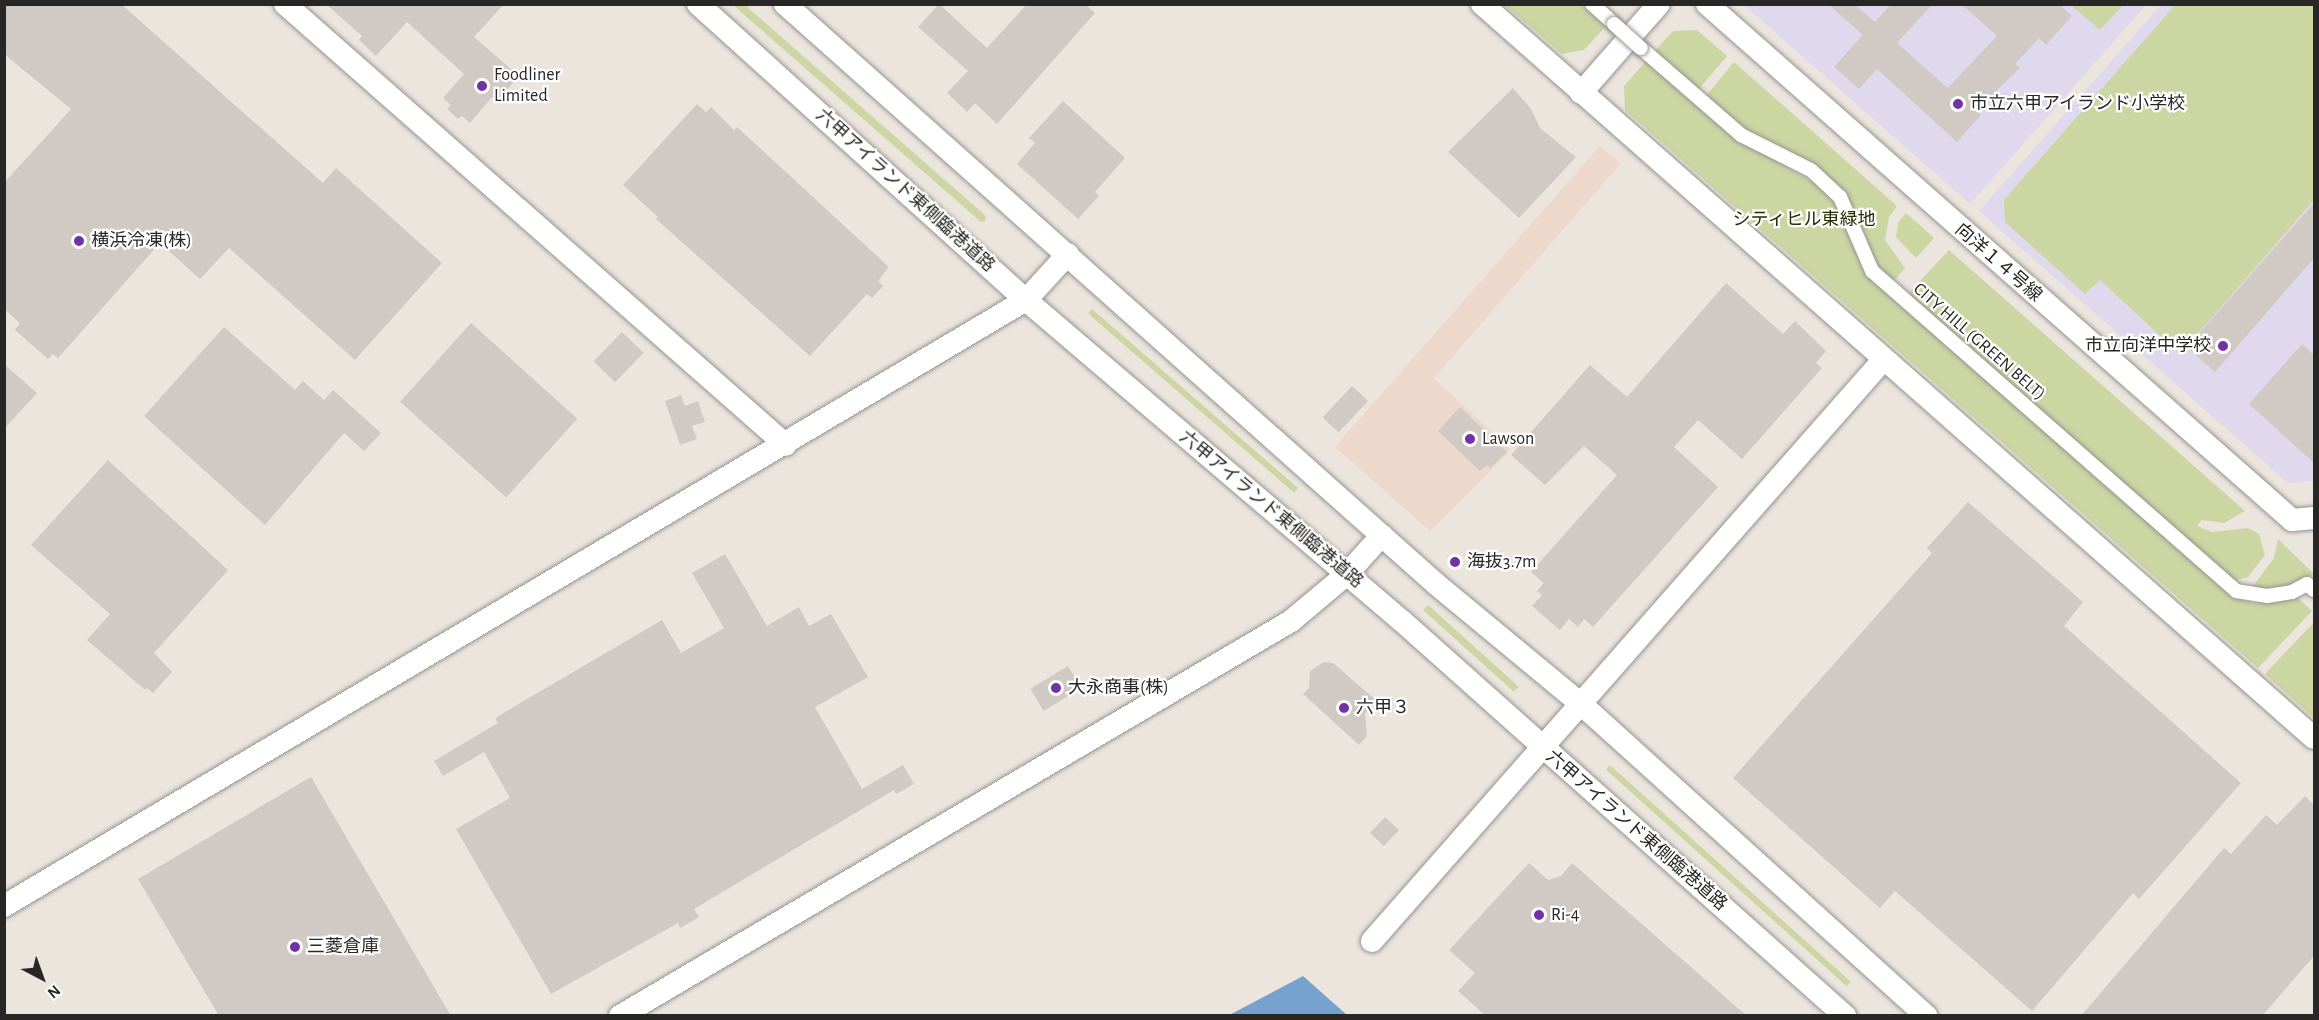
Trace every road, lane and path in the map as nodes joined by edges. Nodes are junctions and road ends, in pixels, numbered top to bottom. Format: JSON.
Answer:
{"nodes":[{"id":1,"x":285,"y":4,"type":"edge"},
{"id":2,"x":698,"y":4,"type":"edge"},
{"id":3,"x":785,"y":4,"type":"edge"},
{"id":4,"x":1482,"y":4,"type":"edge"},
{"id":5,"x":1592,"y":4,"type":"edge"},
{"id":6,"x":1659,"y":4,"type":"edge"},
{"id":7,"x":1707,"y":4,"type":"edge"},
{"id":8,"x":1581,"y":93,"type":"junction"},
{"id":9,"x":1068,"y":254,"type":"junction"},
{"id":10,"x":1026,"y":300,"type":"junction"},
{"id":11,"x":1882,"y":361,"type":"junction"},
{"id":12,"x":786,"y":445,"type":"junction"},
{"id":13,"x":2314,"y":518,"type":"edge"},
{"id":14,"x":1382,"y":535,"type":"junction"},
{"id":15,"x":1347,"y":574,"type":"junction"},
{"id":16,"x":2314,"y":590,"type":"edge"},
{"id":17,"x":1580,"y":703,"type":"junction"},
{"id":18,"x":2314,"y":738,"type":"edge"},
{"id":19,"x":1542,"y":748,"type":"junction"},
{"id":20,"x":4,"y":906,"type":"edge"},
{"id":21,"x":1372,"y":941,"type":"dead end"},
{"id":22,"x":1914,"y":1011,"type":"edge"},
{"id":23,"x":620,"y":1016,"type":"edge"},
{"id":24,"x":1845,"y":1016,"type":"edge"}],
"edges":[{"from":1,"to":12,"type":"street"},
{"from":2,"to":10,"type":"street","name":"六甲アイランド東側臨港道路"},
{"from":3,"to":9,"type":"street"},
{"from":4,"to":8,"type":"street"},
{"from":5,"to":16,"type":"street","name":"CITY HILL (GREEN BELT)","bridge":true},
{"from":6,"to":8,"type":"street"},
{"from":7,"to":13,"type":"street","name":"向洋１４号線"},
{"from":8,"to":11,"type":"street"},
{"from":9,"to":10,"type":"street"},
{"from":9,"to":14,"type":"street"},
{"from":10,"to":12,"type":"street"},
{"from":10,"to":15,"type":"street","name":"六甲アイランド東側臨港道路"},
{"from":11,"to":17,"type":"street"},
{"from":11,"to":18,"type":"street"},
{"from":12,"to":20,"type":"street"},
{"from":14,"to":15,"type":"street"},
{"from":14,"to":17,"type":"street"},
{"from":15,"to":19,"type":"street","name":"六甲アイランド東側臨港道路"},
{"from":15,"to":23,"type":"street"},
{"from":17,"to":19,"type":"street"},
{"from":17,"to":22,"type":"street"},
{"from":19,"to":21,"type":"street"},
{"from":19,"to":24,"type":"street","name":"六甲アイランド東側臨港道路"}]}
